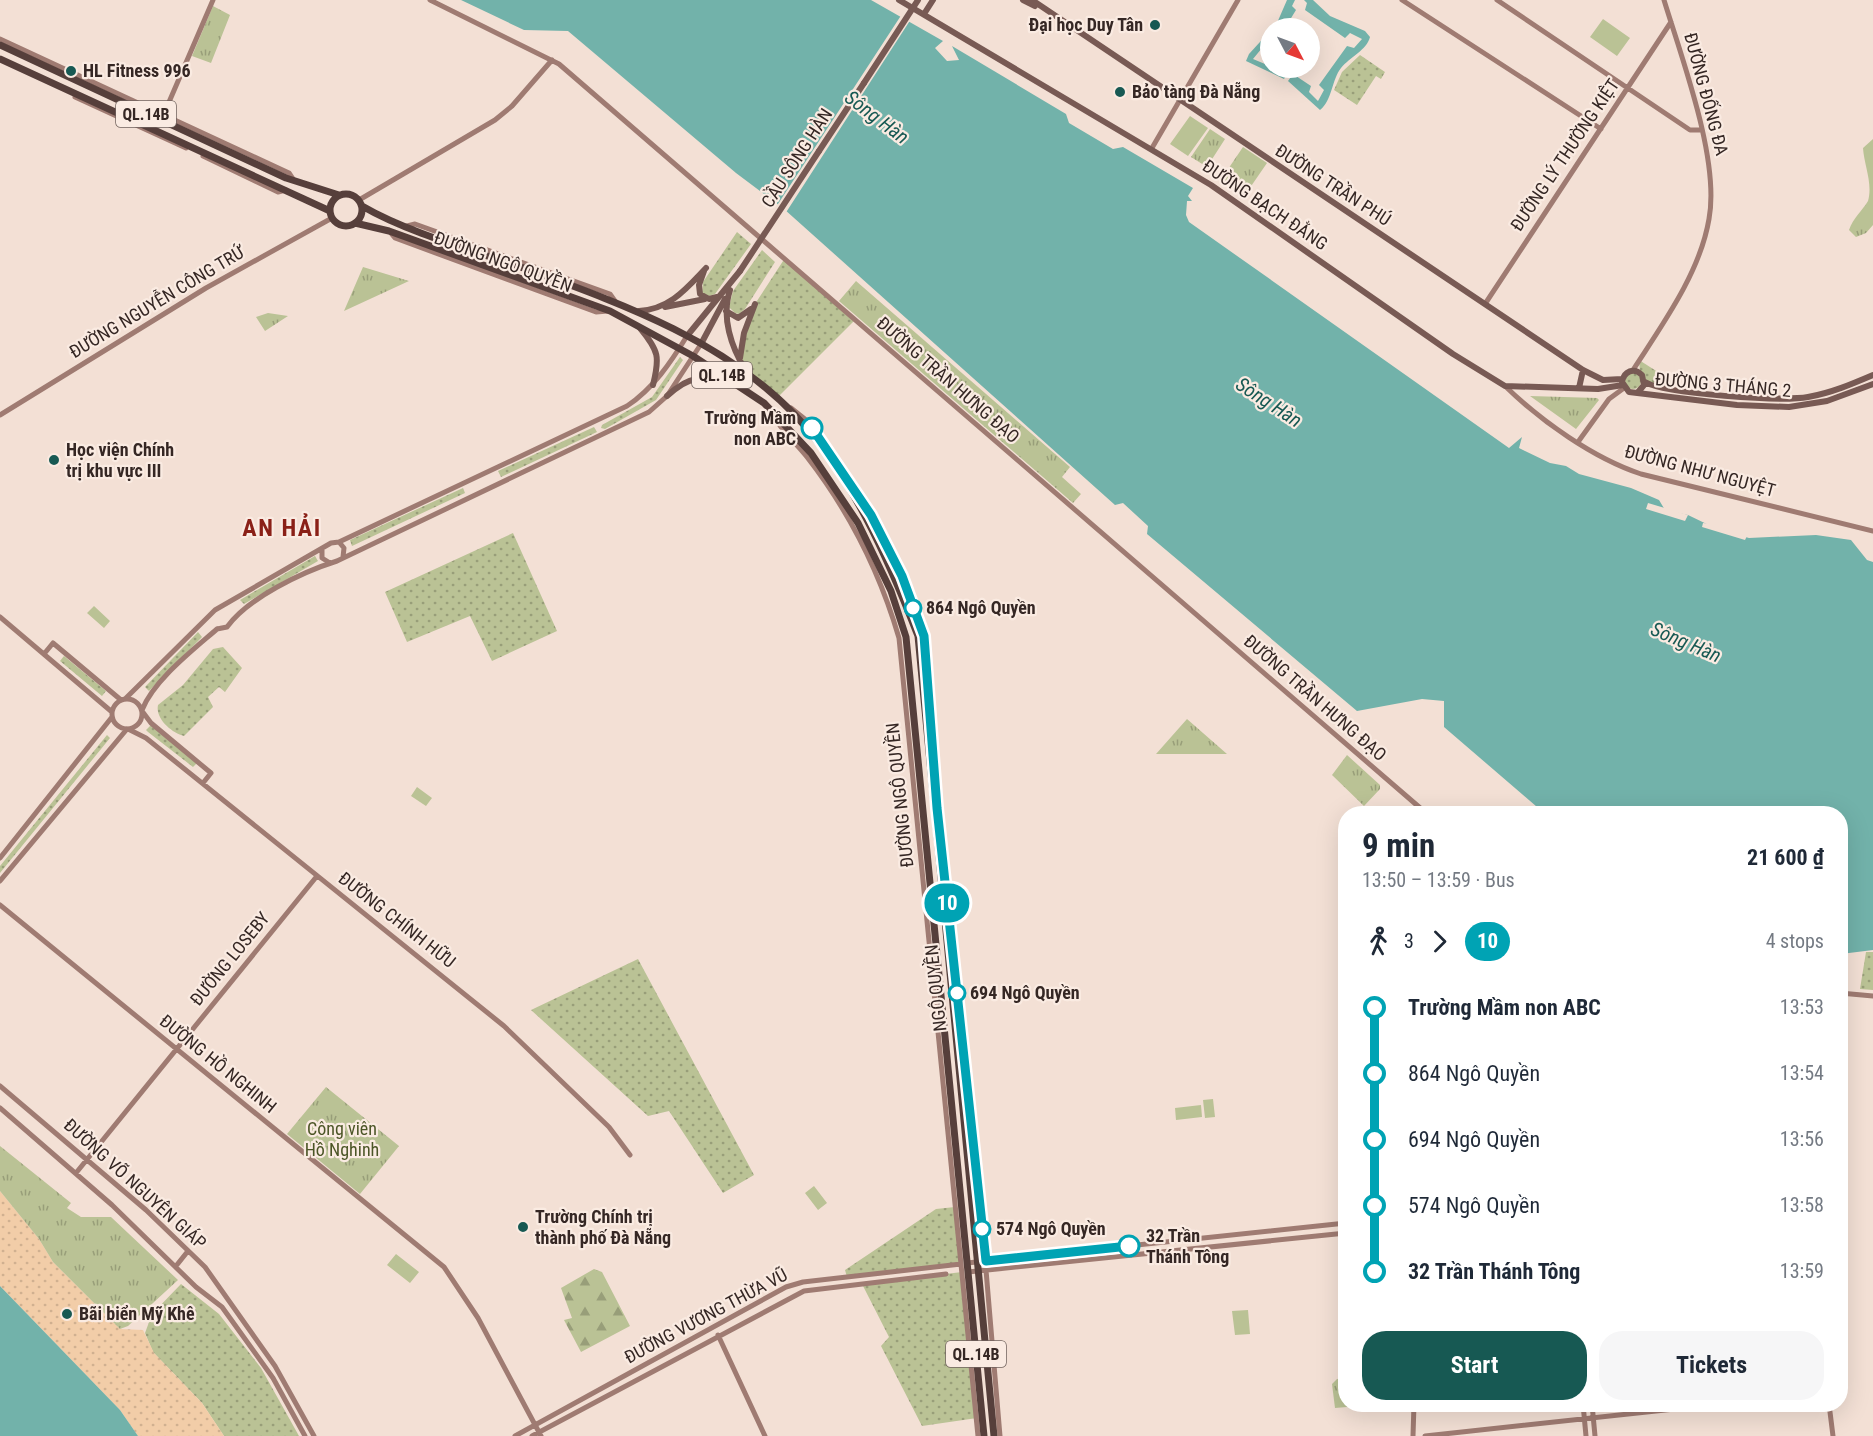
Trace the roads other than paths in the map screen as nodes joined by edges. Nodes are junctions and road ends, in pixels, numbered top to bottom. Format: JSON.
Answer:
{"nodes":[{"id":1,"x":213,"y":0,"type":"edge"},
{"id":2,"x":430,"y":0,"type":"edge"},
{"id":3,"x":918,"y":0,"type":"edge"},
{"id":4,"x":933,"y":0,"type":"edge"},
{"id":5,"x":1023,"y":0,"type":"edge"},
{"id":6,"x":1032,"y":0,"type":"edge"},
{"id":7,"x":1038,"y":0,"type":"edge"},
{"id":8,"x":1238,"y":0,"type":"edge"},
{"id":9,"x":1402,"y":0,"type":"edge"},
{"id":10,"x":1497,"y":0,"type":"edge"},
{"id":11,"x":1664,"y":0,"type":"edge"},
{"id":12,"x":902,"y":1,"type":"edge"},
{"id":13,"x":924,"y":14,"type":"junction"},
{"id":14,"x":1052,"y":14,"type":"junction"},
{"id":15,"x":1671,"y":22,"type":"junction"},
{"id":16,"x":0,"y":39,"type":"edge"},
{"id":17,"x":0,"y":45,"type":"edge"},
{"id":18,"x":0,"y":60,"type":"edge"},
{"id":19,"x":552,"y":60,"type":"junction"},
{"id":20,"x":1627,"y":89,"type":"junction"},
{"id":21,"x":1181,"y":100,"type":"junction"},
{"id":22,"x":162,"y":118,"type":"junction"},
{"id":23,"x":1601,"y":129,"type":"junction"},
{"id":24,"x":1702,"y":130,"type":"junction"},
{"id":25,"x":1152,"y":148,"type":"junction"},
{"id":26,"x":339,"y":195,"type":"junction"},
{"id":27,"x":360,"y":203,"type":"junction"},
{"id":28,"x":331,"y":214,"type":"junction"},
{"id":29,"x":355,"y":223,"type":"junction"},
{"id":30,"x":727,"y":290,"type":"junction"},
{"id":31,"x":705,"y":299,"type":"junction"},
{"id":32,"x":1485,"y":304,"type":"junction"},
{"id":33,"x":658,"y":308,"type":"junction"},
{"id":34,"x":639,"y":311,"type":"junction"},
{"id":35,"x":725,"y":311,"type":"junction"},
{"id":36,"x":636,"y":323,"type":"junction"},
{"id":37,"x":687,"y":336,"type":"junction"},
{"id":38,"x":701,"y":344,"type":"junction"},
{"id":39,"x":679,"y":349,"type":"junction"},
{"id":40,"x":693,"y":356,"type":"junction"},
{"id":41,"x":740,"y":358,"type":"junction"},
{"id":42,"x":1583,"y":370,"type":"junction"},
{"id":43,"x":1636,"y":371,"type":"junction"},
{"id":44,"x":748,"y":374,"type":"junction"},
{"id":45,"x":1873,"y":375,"type":"edge"},
{"id":46,"x":1644,"y":382,"type":"junction"},
{"id":47,"x":1623,"y":384,"type":"junction"},
{"id":48,"x":1873,"y":384,"type":"edge"},
{"id":49,"x":653,"y":385,"type":"junction"},
{"id":50,"x":737,"y":385,"type":"junction"},
{"id":51,"x":1505,"y":386,"type":"junction"},
{"id":52,"x":1579,"y":388,"type":"junction"},
{"id":53,"x":1639,"y":391,"type":"junction"},
{"id":54,"x":667,"y":396,"type":"junction"},
{"id":55,"x":776,"y":399,"type":"joint"},
{"id":56,"x":764,"y":403,"type":"joint"},
{"id":57,"x":0,"y":415,"type":"edge"},
{"id":58,"x":1578,"y":442,"type":"junction"},
{"id":59,"x":484,"y":474,"type":"junction"},
{"id":60,"x":469,"y":482,"type":"junction"},
{"id":61,"x":490,"y":488,"type":"junction"},
{"id":62,"x":475,"y":494,"type":"junction"},
{"id":63,"x":1873,"y":531,"type":"edge"},
{"id":64,"x":339,"y":542,"type":"junction"},
{"id":65,"x":322,"y":549,"type":"junction"},
{"id":66,"x":343,"y":557,"type":"junction"},
{"id":67,"x":330,"y":562,"type":"junction"},
{"id":68,"x":221,"y":608,"type":"junction"},
{"id":69,"x":229,"y":615,"type":"junction"},
{"id":70,"x":0,"y":617,"type":"edge"},
{"id":71,"x":210,"y":617,"type":"junction"},
{"id":72,"x":217,"y":629,"type":"junction"},
{"id":73,"x":44,"y":654,"type":"junction"},
{"id":74,"x":123,"y":699,"type":"junction"},
{"id":75,"x":142,"y":711,"type":"junction"},
{"id":76,"x":112,"y":714,"type":"junction"},
{"id":77,"x":127,"y":729,"type":"junction"},
{"id":78,"x":203,"y":783,"type":"junction"},
{"id":79,"x":1418,"y":806,"type":"edge"},
{"id":80,"x":0,"y":858,"type":"edge"},
{"id":81,"x":317,"y":876,"type":"junction"},
{"id":82,"x":0,"y":880,"type":"edge"},
{"id":83,"x":0,"y":905,"type":"edge"},
{"id":84,"x":1848,"y":994,"type":"edge"},
{"id":85,"x":1873,"y":996,"type":"edge"},
{"id":86,"x":176,"y":1049,"type":"junction"},
{"id":87,"x":0,"y":1086,"type":"edge"},
{"id":88,"x":0,"y":1108,"type":"edge"},
{"id":89,"x":630,"y":1155,"type":"dead end"},
{"id":90,"x":87,"y":1159,"type":"junction"},
{"id":91,"x":76,"y":1173,"type":"junction"},
{"id":92,"x":1338,"y":1224,"type":"edge"},
{"id":93,"x":1338,"y":1234,"type":"edge"},
{"id":94,"x":188,"y":1251,"type":"junction"},
{"id":95,"x":982,"y":1262,"type":"junction"},
{"id":96,"x":964,"y":1263,"type":"junction"},
{"id":97,"x":176,"y":1266,"type":"junction"},
{"id":98,"x":983,"y":1270,"type":"junction"},
{"id":99,"x":968,"y":1272,"type":"junction"},
{"id":100,"x":946,"y":1274,"type":"dead end"},
{"id":101,"x":714,"y":1328,"type":"junction"},
{"id":102,"x":719,"y":1336,"type":"junction"},
{"id":103,"x":275,"y":1366,"type":"junction"},
{"id":104,"x":268,"y":1371,"type":"junction"},
{"id":105,"x":1414,"y":1412,"type":"edge"},
{"id":106,"x":1584,"y":1412,"type":"edge"},
{"id":107,"x":1593,"y":1412,"type":"edge"},
{"id":108,"x":1648,"y":1412,"type":"edge"},
{"id":109,"x":1830,"y":1412,"type":"edge"},
{"id":110,"x":1593,"y":1418,"type":"junction"},
{"id":111,"x":1585,"y":1419,"type":"junction"},
{"id":112,"x":307,"y":1421,"type":"junction"},
{"id":113,"x":300,"y":1424,"type":"junction"},
{"id":114,"x":535,"y":1425,"type":"junction"},
{"id":115,"x":540,"y":1434,"type":"edge"},
{"id":116,"x":306,"y":1436,"type":"edge"},
{"id":117,"x":314,"y":1436,"type":"edge"},
{"id":118,"x":515,"y":1436,"type":"edge"},
{"id":119,"x":532,"y":1436,"type":"edge"},
{"id":120,"x":765,"y":1436,"type":"edge"},
{"id":121,"x":978,"y":1436,"type":"edge"},
{"id":122,"x":984,"y":1436,"type":"edge"},
{"id":123,"x":994,"y":1436,"type":"edge"},
{"id":124,"x":1000,"y":1436,"type":"edge"},
{"id":125,"x":1413,"y":1436,"type":"edge"},
{"id":126,"x":1425,"y":1436,"type":"edge"},
{"id":127,"x":1586,"y":1436,"type":"edge"},
{"id":128,"x":1595,"y":1436,"type":"edge"},
{"id":129,"x":1833,"y":1436,"type":"edge"}],
"edges":[{"from":1,"to":22,"type":"street"},
{"from":2,"to":19,"type":"street","name":"ĐƯỜNG TRẦN HƯNG ĐẠO"},
{"from":3,"to":30,"type":"main road","name":"CẦU SÔNG HÀN","bridge":true},
{"from":4,"to":13,"type":"main road"},
{"from":5,"to":14,"type":"main road"},
{"from":6,"to":14,"type":"main road","name":"ĐƯỜNG TRẦN PHÚ"},
{"from":7,"to":14,"type":"main road"},
{"from":8,"to":21,"type":"street"},
{"from":9,"to":23,"type":"street"},
{"from":10,"to":20,"type":"street"},
{"from":11,"to":15,"type":"street","name":"ĐƯỜNG ĐỐNG ĐA"},
{"from":12,"to":13,"type":"main road","name":"ĐƯỜNG BẠCH ĐẰNG"},
{"from":13,"to":25,"type":"main road","name":"ĐƯỜNG BẠCH ĐẰNG"},
{"from":14,"to":21,"type":"main road","name":"ĐƯỜNG TRẦN PHÚ"},
{"from":15,"to":20,"type":"street","name":"ĐƯỜNG LÝ THƯỜNG KIỆT"},
{"from":15,"to":24,"type":"street","name":"ĐƯỜNG ĐỐNG ĐA"},
{"from":16,"to":22,"type":"street"},
{"from":17,"to":22,"type":"highway","number":"QL.14B"},
{"from":18,"to":28,"type":"highway","number":"QL.14B"},
{"from":19,"to":27,"type":"street"},
{"from":19,"to":79,"type":"street","name":"ĐƯỜNG TRẦN HƯNG ĐẠO"},
{"from":20,"to":23,"type":"street","name":"ĐƯỜNG LÝ THƯỜNG KIỆT"},
{"from":20,"to":24,"type":"street"},
{"from":21,"to":25,"type":"street"},
{"from":21,"to":32,"type":"main road","name":"ĐƯỜNG TRẦN PHÚ"},
{"from":22,"to":26,"type":"highway","number":"QL.14B"},
{"from":23,"to":32,"type":"street","name":"ĐƯỜNG LÝ THƯỜNG KIỆT"},
{"from":24,"to":43,"type":"street","name":"ĐƯỜNG ĐỐNG ĐA"},
{"from":25,"to":51,"type":"main road","name":"ĐƯỜNG BẠCH ĐẰNG"},
{"from":26,"to":27,"type":"highway"},
{"from":26,"to":28,"type":"highway"},
{"from":27,"to":29,"type":"highway"},
{"from":27,"to":34,"type":"highway","name":"ĐƯỜNG NGÔ QUYỀN","number":"QL.14B"},
{"from":28,"to":29,"type":"highway"},
{"from":28,"to":57,"type":"street","name":"ĐƯỜNG NGUYỄN CÔNG TRỨ"},
{"from":29,"to":36,"type":"highway","name":"ĐƯỜNG NGÔ QUYỀN","number":"QL.14B"},
{"from":30,"to":31,"type":"main road"},
{"from":30,"to":35,"type":"main road"},
{"from":30,"to":37,"type":"main road","name":"CẦU SÔNG HÀN"},
{"from":30,"to":38,"type":"main road","name":"CẦU SÔNG HÀN"},
{"from":31,"to":33,"type":"main road"},
{"from":31,"to":33,"type":"main road"},
{"from":32,"to":42,"type":"main road","name":"ĐƯỜNG TRẦN PHÚ"},
{"from":33,"to":34,"type":"main road"},
{"from":34,"to":37,"type":"highway","name":"ĐƯỜNG NGÔ QUYỀN","number":"QL.14B"},
{"from":35,"to":41,"type":"main road"},
{"from":35,"to":41,"type":"main road"},
{"from":36,"to":39,"type":"highway","name":"ĐƯỜNG NGÔ QUYỀN","number":"QL.14B"},
{"from":36,"to":49,"type":"main road"},
{"from":37,"to":38,"type":"highway","name":"ĐƯỜNG NGÔ QUYỀN","number":"QL.14B"},
{"from":37,"to":39,"type":"street"},
{"from":38,"to":40,"type":"street"},
{"from":38,"to":44,"type":"highway","name":"ĐƯỜNG NGÔ QUYỀN","number":"QL.14B"},
{"from":39,"to":40,"type":"highway","name":"ĐƯỜNG NGÔ QUYỀN","number":"QL.14B"},
{"from":39,"to":49,"type":"street"},
{"from":40,"to":50,"type":"highway","name":"ĐƯỜNG NGÔ QUYỀN","number":"QL.14B"},
{"from":40,"to":54,"type":"street"},
{"from":41,"to":44,"type":"main road"},
{"from":42,"to":47,"type":"main road","name":"ĐƯỜNG TRẦN PHÚ"},
{"from":42,"to":52,"type":"main road"},
{"from":43,"to":46,"type":"main road"},
{"from":43,"to":47,"type":"main road"},
{"from":44,"to":55,"type":"highway","name":"ĐƯỜNG NGÔ QUYỀN","number":"QL.14B"},
{"from":45,"to":46,"type":"main road","name":"ĐƯỜNG 3 THÁNG 2"},
{"from":46,"to":53,"type":"main road"},
{"from":47,"to":52,"type":"main road"},
{"from":47,"to":53,"type":"main road"},
{"from":47,"to":58,"type":"street"},
{"from":48,"to":53,"type":"main road","name":"ĐƯỜNG 3 THÁNG 2"},
{"from":49,"to":59,"type":"street"},
{"from":50,"to":54,"type":"main road"},
{"from":50,"to":56,"type":"highway","name":"ĐƯỜNG NGÔ QUYỀN","number":"QL.14B"},
{"from":51,"to":52,"type":"main road"},
{"from":51,"to":58,"type":"street","name":"ĐƯỜNG NHƯ NGUYỆT"},
{"from":54,"to":61,"type":"street"},
{"from":55,"to":95,"type":"highway","name":"NGÔ QUYỀN","number":"QL.14B"},
{"from":56,"to":96,"type":"highway","name":"NGÔ QUYỀN","number":"QL.14B"},
{"from":58,"to":63,"type":"street","name":"ĐƯỜNG NHƯ NGUYỆT"},
{"from":59,"to":60,"type":"street"},
{"from":59,"to":61,"type":"street"},
{"from":60,"to":62,"type":"street"},
{"from":60,"to":64,"type":"street"},
{"from":61,"to":62,"type":"street"},
{"from":62,"to":66,"type":"street"},
{"from":64,"to":65,"type":"street"},
{"from":64,"to":66,"type":"street"},
{"from":65,"to":67,"type":"street"},
{"from":65,"to":68,"type":"street"},
{"from":66,"to":67,"type":"street"},
{"from":67,"to":69,"type":"street"},
{"from":68,"to":69,"type":"street"},
{"from":68,"to":71,"type":"street"},
{"from":69,"to":72,"type":"street"},
{"from":70,"to":73,"type":"street"},
{"from":71,"to":72,"type":"street"},
{"from":71,"to":74,"type":"street"},
{"from":72,"to":75,"type":"street"},
{"from":73,"to":74,"type":"street"},
{"from":73,"to":76,"type":"street"},
{"from":74,"to":75,"type":"street"},
{"from":74,"to":76,"type":"street"},
{"from":75,"to":77,"type":"street"},
{"from":75,"to":78,"type":"street"},
{"from":76,"to":77,"type":"street"},
{"from":76,"to":80,"type":"street"},
{"from":77,"to":78,"type":"street","name":"ĐƯỜNG CHÍNH HỮU"},
{"from":77,"to":82,"type":"street"},
{"from":78,"to":81,"type":"street","name":"ĐƯỜNG CHÍNH HỮU"},
{"from":81,"to":86,"type":"street","name":"ĐƯỜNG LOSEBY"},
{"from":81,"to":89,"type":"street","name":"ĐƯỜNG CHÍNH HỮU"},
{"from":83,"to":86,"type":"street","name":"ĐƯỜNG HỒ NGHINH"},
{"from":84,"to":85,"type":"street"},
{"from":86,"to":90,"type":"street","name":"ĐƯỜNG LOSEBY"},
{"from":86,"to":114,"type":"street","name":"ĐƯỜNG HỒ NGHINH"},
{"from":87,"to":90,"type":"street","name":"ĐƯỜNG VÕ NGUYÊN GIÁP"},
{"from":88,"to":91,"type":"street","name":"ĐƯỜNG VÕ NGUYÊN GIÁP"},
{"from":90,"to":91,"type":"street","name":"ĐƯỜNG LOSEBY"},
{"from":90,"to":94,"type":"street","name":"ĐƯỜNG VÕ NGUYÊN GIÁP"},
{"from":91,"to":97,"type":"street","name":"ĐƯỜNG VÕ NGUYÊN GIÁP"},
{"from":92,"to":95,"type":"street","name":"ĐƯỜNG VƯƠNG THỪA VŨ"},
{"from":93,"to":98,"type":"street"},
{"from":94,"to":97,"type":"street"},
{"from":94,"to":103,"type":"street","name":"ĐƯỜNG VÕ NGUYÊN GIÁP"},
{"from":95,"to":96,"type":"street","name":"ĐƯỜNG VƯƠNG THỪA VŨ"},
{"from":95,"to":98,"type":"highway","name":"NGÔ QUYỀN","number":"QL.14B"},
{"from":96,"to":99,"type":"highway","name":"NGÔ QUYỀN","number":"QL.14B"},
{"from":96,"to":101,"type":"street","name":"ĐƯỜNG VƯƠNG THỪA VŨ"},
{"from":96,"to":121,"type":"street"},
{"from":97,"to":104,"type":"street","name":"ĐƯỜNG VÕ NGUYÊN GIÁP"},
{"from":98,"to":99,"type":"street"},
{"from":98,"to":123,"type":"highway","name":"NGÔ QUYỀN","number":"QL.14B"},
{"from":98,"to":124,"type":"street"},
{"from":99,"to":122,"type":"highway","name":"NGÔ QUYỀN","number":"QL.14B"},
{"from":100,"to":102,"type":"street","name":"ĐƯỜNG VƯƠNG THỪA VŨ"},
{"from":101,"to":102,"type":"street"},
{"from":101,"to":114,"type":"street","name":"ĐƯỜNG VƯƠNG THỪA VŨ"},
{"from":102,"to":115,"type":"street","name":"ĐƯỜNG VƯƠNG THỪA VŨ"},
{"from":102,"to":120,"type":"street"},
{"from":103,"to":104,"type":"street"},
{"from":103,"to":112,"type":"street","name":"ĐƯỜNG VÕ NGUYÊN GIÁP"},
{"from":104,"to":113,"type":"street","name":"ĐƯỜNG VÕ NGUYÊN GIÁP"},
{"from":105,"to":125,"type":"street"},
{"from":106,"to":111,"type":"street"},
{"from":107,"to":110,"type":"street"},
{"from":108,"to":110,"type":"street"},
{"from":109,"to":129,"type":"street"},
{"from":110,"to":111,"type":"street"},
{"from":110,"to":128,"type":"street"},
{"from":111,"to":126,"type":"street"},
{"from":111,"to":127,"type":"street"},
{"from":112,"to":113,"type":"street"},
{"from":112,"to":117,"type":"street","name":"ĐƯỜNG VÕ NGUYÊN GIÁP"},
{"from":113,"to":116,"type":"street","name":"ĐƯỜNG VÕ NGUYÊN GIÁP"},
{"from":114,"to":115,"type":"street","name":"ĐƯỜNG HỒ NGHINH"},
{"from":114,"to":118,"type":"street","name":"ĐƯỜNG VƯƠNG THỪA VŨ"},
{"from":115,"to":119,"type":"street","name":"ĐƯỜNG VƯƠNG THỪA VŨ"}]}
